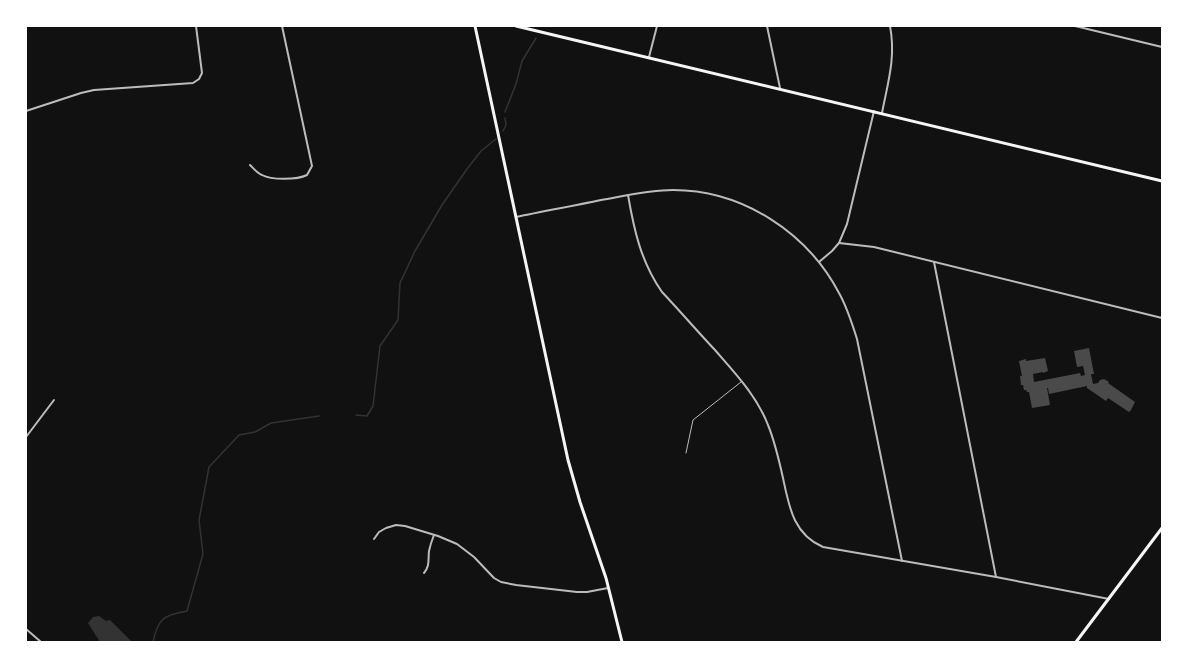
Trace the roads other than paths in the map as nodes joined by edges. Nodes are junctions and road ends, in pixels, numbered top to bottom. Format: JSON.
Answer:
{"nodes":[{"id":1,"x":196,"y":26,"type":"edge"},
{"id":2,"x":282,"y":26,"type":"edge"},
{"id":3,"x":476,"y":26,"type":"edge"},
{"id":4,"x":516,"y":26,"type":"edge"},
{"id":5,"x":657,"y":26,"type":"edge"},
{"id":6,"x":767,"y":26,"type":"edge"},
{"id":7,"x":890,"y":26,"type":"edge"},
{"id":8,"x":1075,"y":26,"type":"edge"},
{"id":9,"x":1162,"y":47,"type":"edge"},
{"id":10,"x":650,"y":57,"type":"junction"},
{"id":11,"x":780,"y":88,"type":"junction"},
{"id":12,"x":26,"y":111,"type":"edge"},
{"id":13,"x":874,"y":111,"type":"junction"},
{"id":14,"x":882,"y":113,"type":"junction"},
{"id":15,"x":250,"y":165,"type":"dead end"},
{"id":16,"x":1162,"y":181,"type":"edge"},
{"id":17,"x":628,"y":195,"type":"junction"},
{"id":18,"x":516,"y":217,"type":"junction"},
{"id":19,"x":839,"y":243,"type":"junction"},
{"id":20,"x":819,"y":262,"type":"junction"},
{"id":21,"x":934,"y":262,"type":"junction"},
{"id":22,"x":1162,"y":318,"type":"edge"},
{"id":23,"x":742,"y":381,"type":"junction"},
{"id":24,"x":54,"y":400,"type":"dead end"},
{"id":25,"x":26,"y":437,"type":"edge"},
{"id":26,"x":686,"y":453,"type":"dead end"},
{"id":27,"x":1162,"y":528,"type":"edge"},
{"id":28,"x":434,"y":535,"type":"junction"},
{"id":29,"x":374,"y":539,"type":"dead end"},
{"id":30,"x":902,"y":561,"type":"junction"},
{"id":31,"x":424,"y":573,"type":"dead end"},
{"id":32,"x":996,"y":577,"type":"junction"},
{"id":33,"x":609,"y":588,"type":"junction"},
{"id":34,"x":1109,"y":599,"type":"junction"},
{"id":35,"x":26,"y":629,"type":"edge"},
{"id":36,"x":41,"y":642,"type":"edge"},
{"id":37,"x":622,"y":642,"type":"edge"},
{"id":38,"x":1076,"y":642,"type":"edge"}],
"edges":[{"from":1,"to":12,"type":"street"},
{"from":2,"to":15,"type":"street"},
{"from":3,"to":18,"type":"main road"},
{"from":4,"to":10,"type":"main road"},
{"from":5,"to":10,"type":"street"},
{"from":6,"to":11,"type":"street"},
{"from":7,"to":14,"type":"street"},
{"from":8,"to":9,"type":"street"},
{"from":10,"to":11,"type":"main road"},
{"from":11,"to":13,"type":"main road"},
{"from":13,"to":14,"type":"main road"},
{"from":13,"to":19,"type":"street"},
{"from":14,"to":16,"type":"main road"},
{"from":17,"to":18,"type":"street"},
{"from":17,"to":20,"type":"street"},
{"from":17,"to":23,"type":"street"},
{"from":18,"to":33,"type":"main road"},
{"from":19,"to":20,"type":"street"},
{"from":19,"to":21,"type":"street"},
{"from":20,"to":30,"type":"street"},
{"from":21,"to":22,"type":"street"},
{"from":21,"to":32,"type":"street"},
{"from":23,"to":26,"type":"lane"},
{"from":23,"to":30,"type":"street"},
{"from":24,"to":25,"type":"street"},
{"from":27,"to":34,"type":"main road"},
{"from":28,"to":29,"type":"street"},
{"from":28,"to":31,"type":"street"},
{"from":28,"to":33,"type":"street"},
{"from":30,"to":32,"type":"street"},
{"from":32,"to":34,"type":"street"},
{"from":33,"to":37,"type":"main road"},
{"from":34,"to":38,"type":"main road"},
{"from":35,"to":36,"type":"street"}]}
